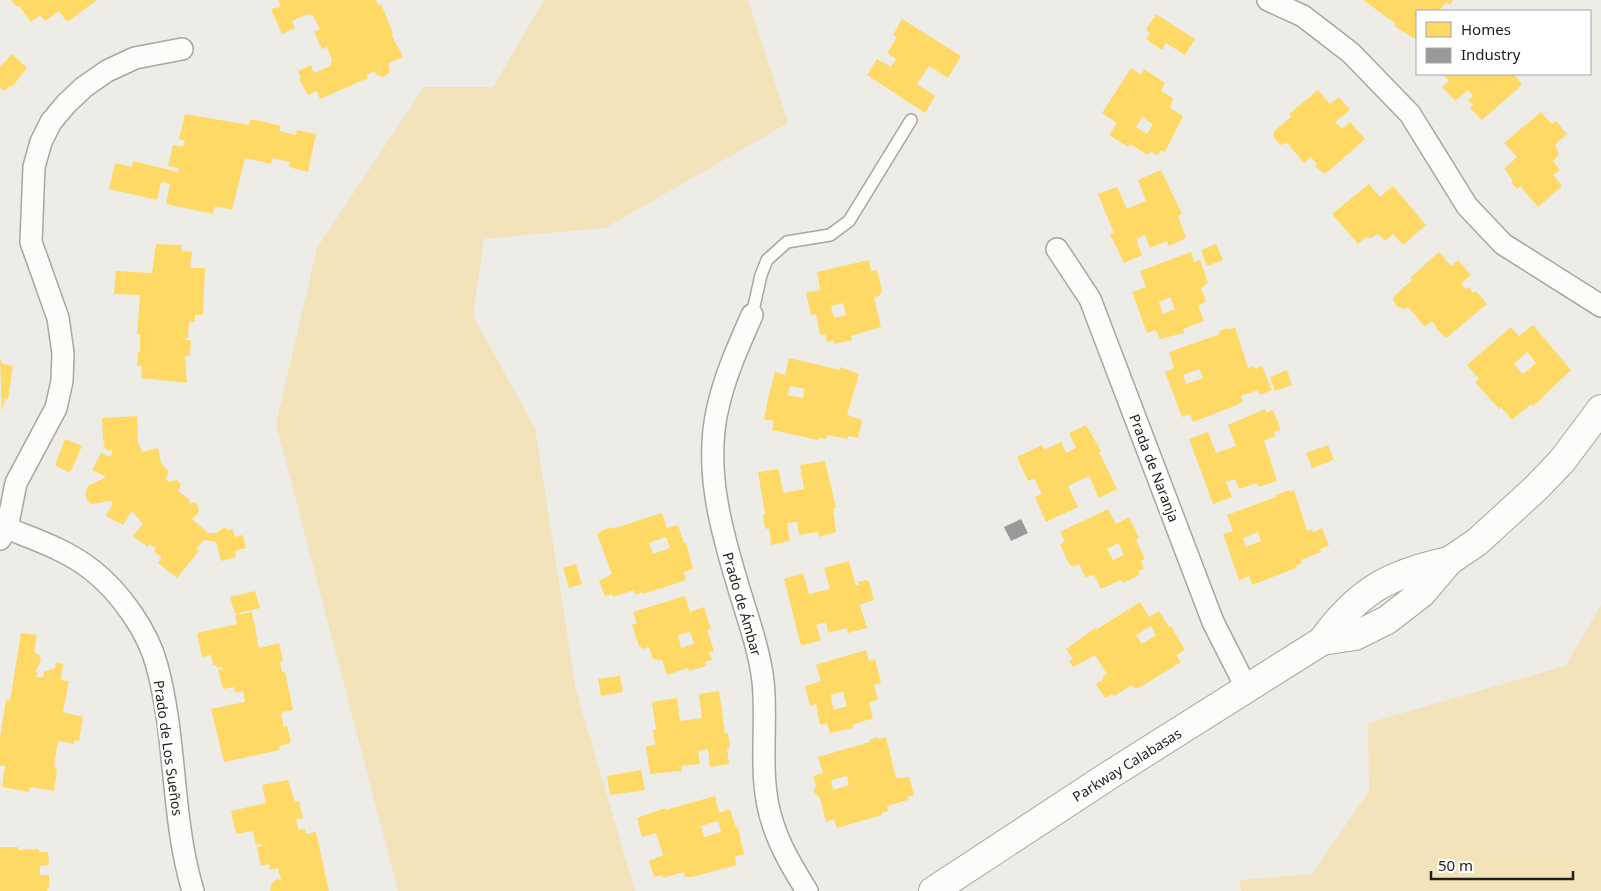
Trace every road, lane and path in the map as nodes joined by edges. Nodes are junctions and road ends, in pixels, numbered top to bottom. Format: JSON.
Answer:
{"nodes":[{"id":1,"x":1268,"y":0,"type":"edge"},
{"id":2,"x":182,"y":49,"type":"dead end"},
{"id":3,"x":911,"y":120,"type":"dead end"},
{"id":4,"x":1057,"y":249,"type":"dead end"},
{"id":5,"x":1601,"y":306,"type":"edge"},
{"id":6,"x":752,"y":315,"type":"joint"},
{"id":7,"x":1601,"y":409,"type":"edge"},
{"id":8,"x":3,"y":534,"type":"edge"},
{"id":9,"x":1247,"y":689,"type":"junction"},
{"id":10,"x":193,"y":891,"type":"edge"},
{"id":11,"x":807,"y":891,"type":"edge"},
{"id":12,"x":933,"y":891,"type":"edge"}],
"edges":[{"from":1,"to":5,"type":"street"},
{"from":2,"to":8,"type":"street"},
{"from":3,"to":6,"type":"lane"},
{"from":4,"to":9,"type":"street","name":"Prada de Naranja"},
{"from":6,"to":11,"type":"street","name":"Prado de Ámbar"},
{"from":7,"to":9,"type":"street","name":"Parkway Calabasas"},
{"from":8,"to":10,"type":"street","name":"Prado de Los Sueños"},
{"from":9,"to":12,"type":"street","name":"Parkway Calabasas"}]}
